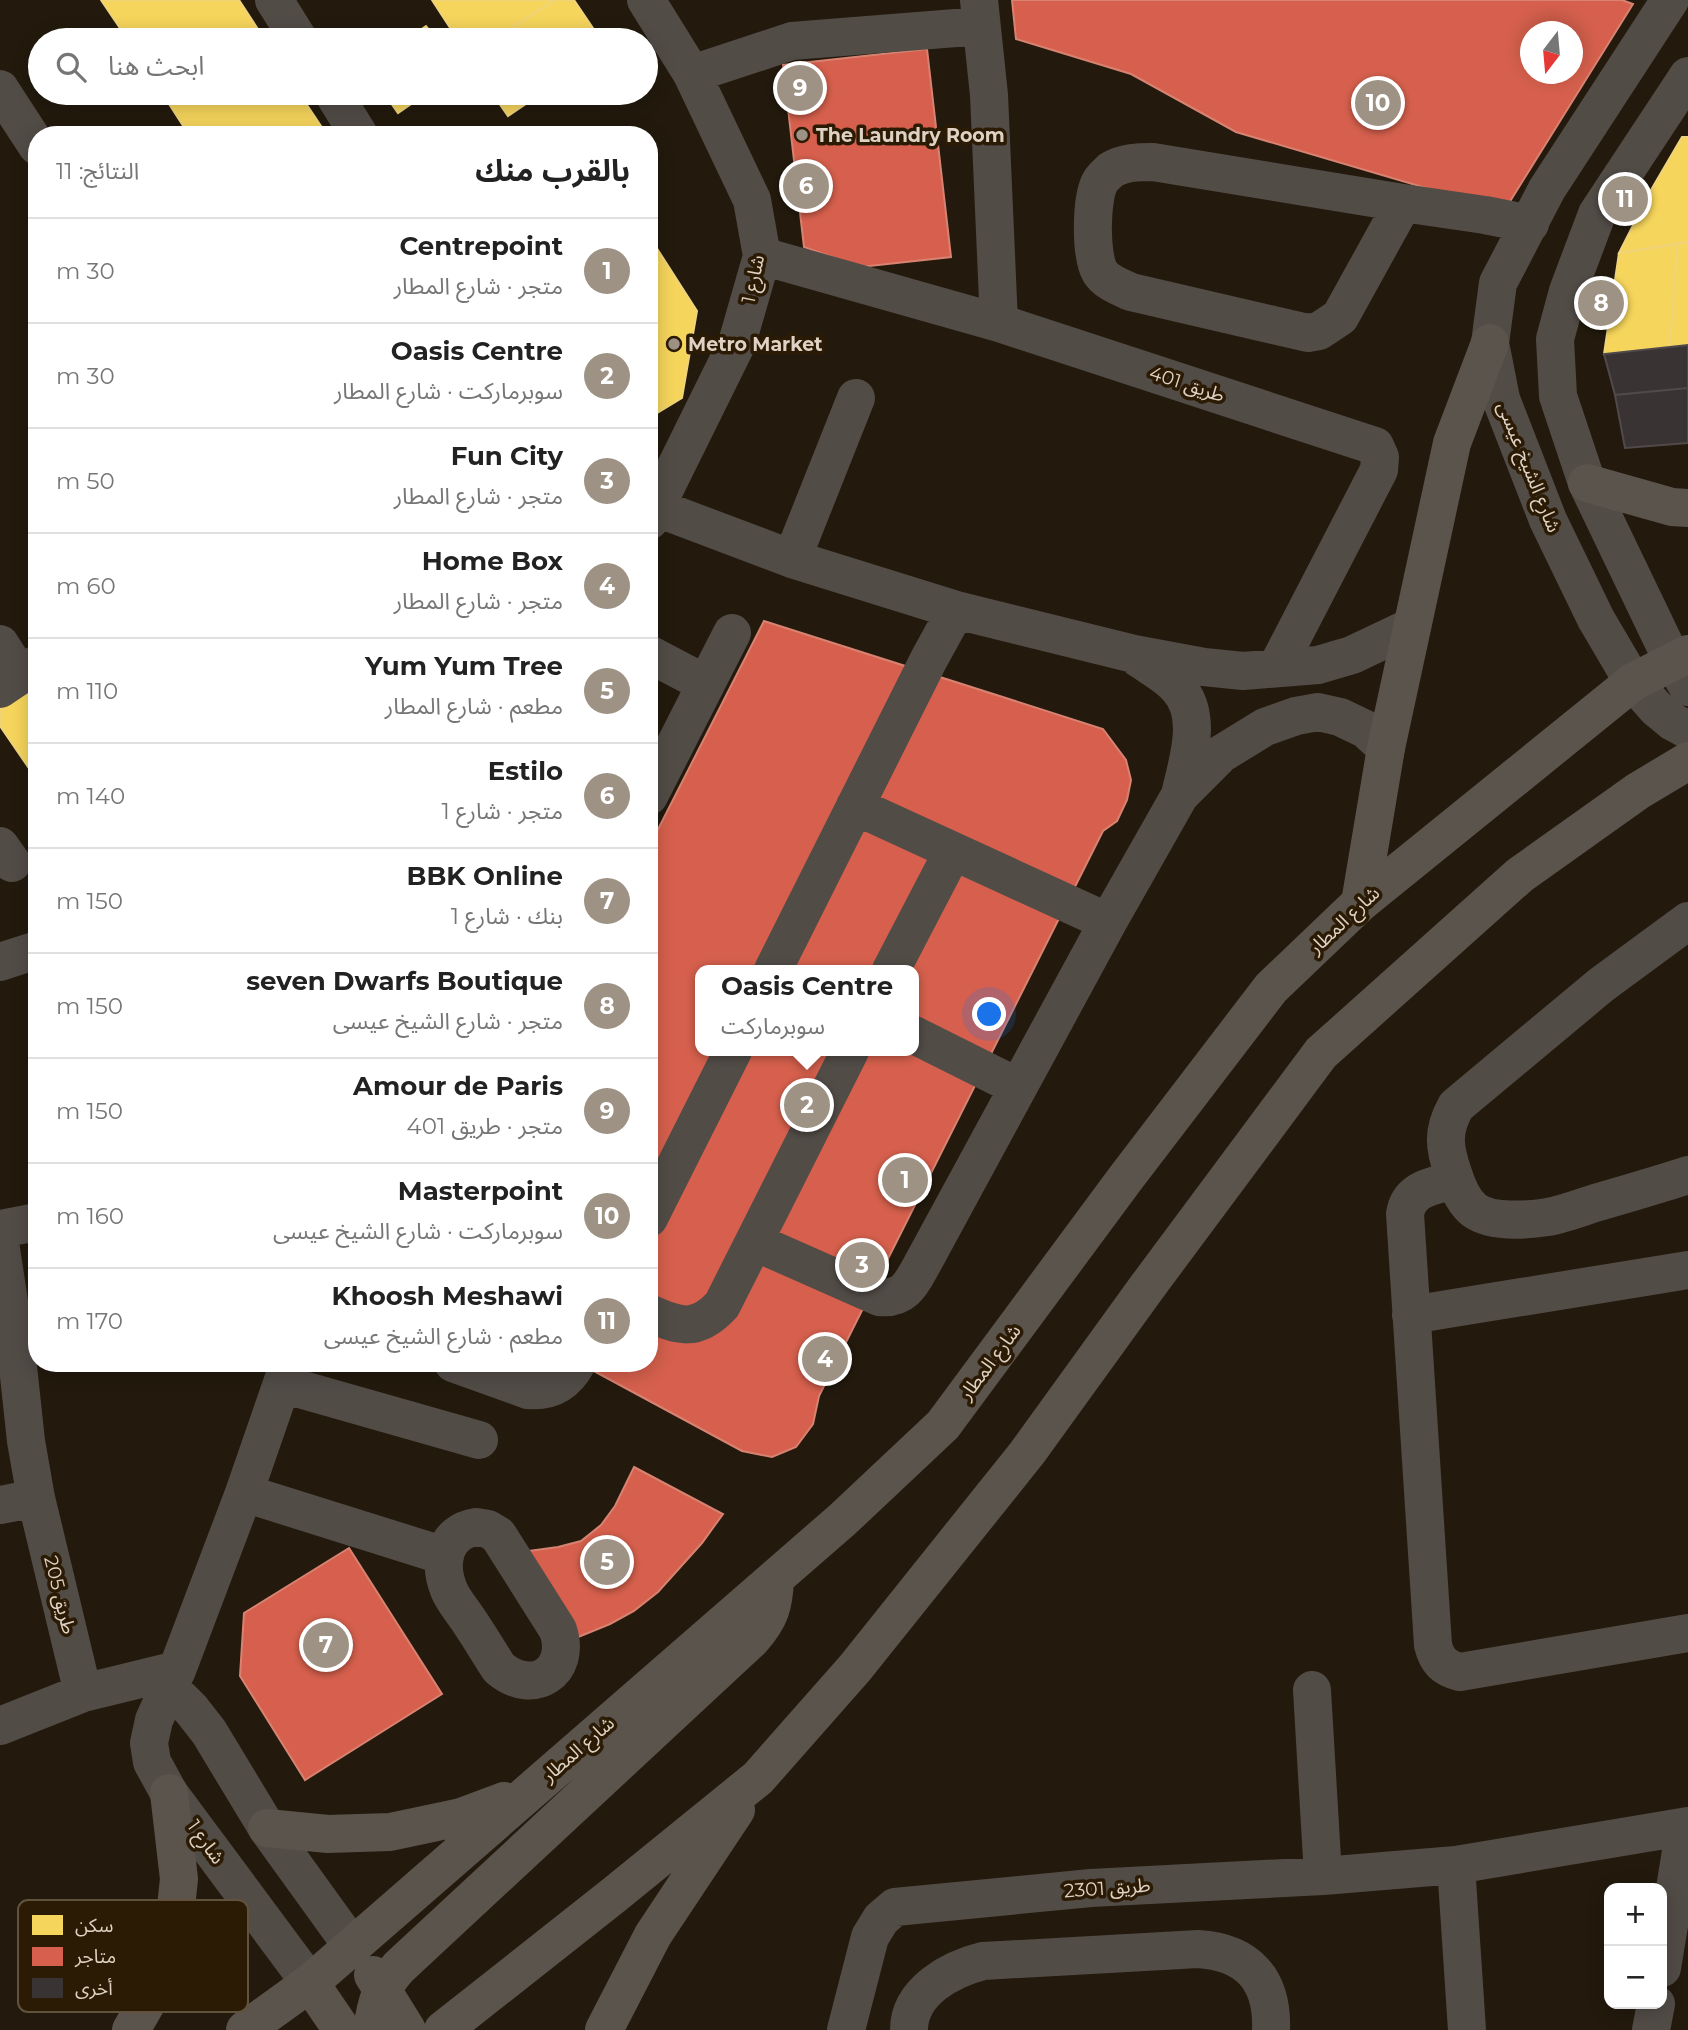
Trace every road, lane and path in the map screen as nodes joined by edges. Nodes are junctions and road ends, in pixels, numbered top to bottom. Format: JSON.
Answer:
{"nodes":[{"id":1,"x":274,"y":0,"type":"edge"},
{"id":2,"x":646,"y":0,"type":"edge"},
{"id":3,"x":1670,"y":0,"type":"edge"},
{"id":4,"x":980,"y":13,"type":"edge"},
{"id":5,"x":292,"y":28,"type":"edge"},
{"id":6,"x":692,"y":74,"type":"junction"},
{"id":7,"x":0,"y":89,"type":"edge"},
{"id":8,"x":1682,"y":96,"type":"edge"},
{"id":9,"x":340,"y":105,"type":"edge"},
{"id":10,"x":353,"y":126,"type":"edge"},
{"id":11,"x":28,"y":132,"type":"edge"},
{"id":12,"x":1403,"y":203,"type":"junction"},
{"id":13,"x":1530,"y":224,"type":"junction"},
{"id":14,"x":762,"y":256,"type":"junction"},
{"id":15,"x":999,"y":323,"type":"junction"},
{"id":16,"x":1490,"y":343,"type":"junction"},
{"id":17,"x":856,"y":398,"type":"dead end"},
{"id":18,"x":1587,"y":483,"type":"junction"},
{"id":19,"x":658,"y":498,"type":"edge"},
{"id":20,"x":1688,"y":508,"type":"edge"},
{"id":21,"x":658,"y":514,"type":"edge"},
{"id":22,"x":792,"y":559,"type":"junction"},
{"id":23,"x":956,"y":610,"type":"junction"},
{"id":24,"x":1411,"y":627,"type":"junction"},
{"id":25,"x":732,"y":633,"type":"dead end"},
{"id":26,"x":1134,"y":654,"type":"junction"},
{"id":27,"x":658,"y":659,"type":"edge"},
{"id":28,"x":1277,"y":667,"type":"junction"},
{"id":29,"x":1683,"y":668,"type":"edge"},
{"id":30,"x":1633,"y":682,"type":"junction"},
{"id":31,"x":705,"y":684,"type":"junction"},
{"id":32,"x":1688,"y":730,"type":"edge"},
{"id":33,"x":1386,"y":748,"type":"junction"},
{"id":34,"x":1685,"y":758,"type":"edge"},
{"id":35,"x":658,"y":778,"type":"edge"},
{"id":36,"x":1180,"y":795,"type":"junction"},
{"id":37,"x":855,"y":806,"type":"junction"},
{"id":38,"x":953,"y":850,"type":"junction"},
{"id":39,"x":1360,"y":903,"type":"junction"},
{"id":40,"x":1108,"y":922,"type":"junction"},
{"id":41,"x":1688,"y":922,"type":"edge"},
{"id":42,"x":28,"y":953,"type":"edge"},
{"id":43,"x":0,"y":962,"type":"edge"},
{"id":44,"x":780,"y":965,"type":"edge"},
{"id":45,"x":894,"y":965,"type":"edge"},
{"id":46,"x":919,"y":1038,"type":"edge"},
{"id":47,"x":730,"y":1056,"type":"edge"},
{"id":48,"x":848,"y":1056,"type":"edge"},
{"id":49,"x":1018,"y":1087,"type":"junction"},
{"id":50,"x":1688,"y":1175,"type":"edge"},
{"id":51,"x":1455,"y":1180,"type":"junction"},
{"id":52,"x":658,"y":1200,"type":"edge"},
{"id":53,"x":28,"y":1224,"type":"edge"},
{"id":54,"x":0,"y":1229,"type":"edge"},
{"id":55,"x":0,"y":1242,"type":"edge"},
{"id":56,"x":755,"y":1242,"type":"junction"},
{"id":57,"x":1688,"y":1270,"type":"edge"},
{"id":58,"x":1411,"y":1315,"type":"junction"},
{"id":59,"x":658,"y":1317,"type":"edge"},
{"id":60,"x":8,"y":1349,"type":"edge"},
{"id":61,"x":478,"y":1372,"type":"edge"},
{"id":62,"x":572,"y":1372,"type":"edge"},
{"id":63,"x":286,"y":1374,"type":"edge"},
{"id":64,"x":479,"y":1440,"type":"dead end"},
{"id":65,"x":244,"y":1493,"type":"junction"},
{"id":66,"x":18,"y":1501,"type":"edge"},
{"id":67,"x":445,"y":1556,"type":"dead end"},
{"id":68,"x":775,"y":1579,"type":"junction"},
{"id":69,"x":1688,"y":1633,"type":"edge"},
{"id":70,"x":174,"y":1679,"type":"junction"},
{"id":71,"x":1312,"y":1690,"type":"dead end"},
{"id":72,"x":83,"y":1693,"type":"junction"},
{"id":73,"x":0,"y":1726,"type":"edge"},
{"id":74,"x":758,"y":1778,"type":"junction"},
{"id":75,"x":529,"y":1791,"type":"junction"},
{"id":76,"x":169,"y":1793,"type":"junction"},
{"id":77,"x":1686,"y":1827,"type":"edge"},
{"id":78,"x":267,"y":1828,"type":"junction"},
{"id":79,"x":1456,"y":1865,"type":"junction"},
{"id":80,"x":1323,"y":1876,"type":"junction"},
{"id":81,"x":177,"y":1900,"type":"edge"},
{"id":82,"x":352,"y":1946,"type":"junction"},
{"id":83,"x":1666,"y":1946,"type":"edge"},
{"id":84,"x":310,"y":1983,"type":"junction"},
{"id":85,"x":382,"y":1988,"type":"junction"},
{"id":86,"x":1655,"y":2009,"type":"edge"},
{"id":87,"x":141,"y":2012,"type":"edge"},
{"id":88,"x":131,"y":2030,"type":"edge"},
{"id":89,"x":245,"y":2030,"type":"edge"},
{"id":90,"x":342,"y":2030,"type":"edge"},
{"id":91,"x":372,"y":2030,"type":"edge"},
{"id":92,"x":407,"y":2030,"type":"edge"},
{"id":93,"x":443,"y":2030,"type":"edge"},
{"id":94,"x":604,"y":2030,"type":"edge"},
{"id":95,"x":846,"y":2030,"type":"edge"},
{"id":96,"x":909,"y":2030,"type":"edge"},
{"id":97,"x":1271,"y":2030,"type":"edge"},
{"id":98,"x":1467,"y":2030,"type":"edge"},
{"id":99,"x":1651,"y":2030,"type":"edge"}],
"edges":[{"from":1,"to":5,"type":"street"},
{"from":2,"to":6,"type":"street","name":"شارع 1"},
{"from":3,"to":13,"type":"street","name":"شارع الشيخ عيسى"},
{"from":4,"to":6,"type":"street"},
{"from":4,"to":15,"type":"street"},
{"from":6,"to":14,"type":"street","name":"شارع 1"},
{"from":7,"to":11,"type":"street"},
{"from":8,"to":18,"type":"street"},
{"from":9,"to":10,"type":"street"},
{"from":12,"to":12,"type":"street"},
{"from":12,"to":13,"type":"street"},
{"from":13,"to":16,"type":"street","name":"شارع الشيخ عيسى"},
{"from":14,"to":15,"type":"street","name":"طريق 401"},
{"from":14,"to":19,"type":"street","name":"شارع 1"},
{"from":15,"to":28,"type":"street","name":"طريق 401"},
{"from":16,"to":24,"type":"main road"},
{"from":16,"to":30,"type":"street","name":"شارع الشيخ عيسى"},
{"from":17,"to":22,"type":"street"},
{"from":18,"to":20,"type":"main road"},
{"from":18,"to":29,"type":"street"},
{"from":21,"to":22,"type":"street"},
{"from":22,"to":23,"type":"street"},
{"from":23,"to":26,"type":"street"},
{"from":23,"to":37,"type":"street"},
{"from":24,"to":28,"type":"street"},
{"from":24,"to":33,"type":"main road"},
{"from":25,"to":31,"type":"street"},
{"from":26,"to":28,"type":"street"},
{"from":26,"to":36,"type":"street"},
{"from":27,"to":31,"type":"street"},
{"from":29,"to":30,"type":"main road","name":"شارع المطار"},
{"from":30,"to":32,"type":"street","name":"شارع الشيخ عيسى"},
{"from":30,"to":39,"type":"main road","name":"شارع المطار"},
{"from":31,"to":35,"type":"street"},
{"from":33,"to":36,"type":"street"},
{"from":33,"to":39,"type":"main road"},
{"from":34,"to":74,"type":"main road"},
{"from":36,"to":40,"type":"street"},
{"from":37,"to":38,"type":"street"},
{"from":37,"to":44,"type":"street"},
{"from":38,"to":40,"type":"street"},
{"from":38,"to":45,"type":"street"},
{"from":39,"to":68,"type":"main road","name":"شارع المطار"},
{"from":40,"to":49,"type":"street"},
{"from":41,"to":51,"type":"street"},
{"from":42,"to":43,"type":"street"},
{"from":46,"to":49,"type":"street"},
{"from":47,"to":52,"type":"street"},
{"from":48,"to":56,"type":"street"},
{"from":49,"to":56,"type":"street"},
{"from":50,"to":51,"type":"street"},
{"from":51,"to":58,"type":"street"},
{"from":53,"to":54,"type":"street"},
{"from":55,"to":60,"type":"street","name":"طريق 205"},
{"from":56,"to":59,"type":"street"},
{"from":57,"to":58,"type":"street"},
{"from":58,"to":69,"type":"street"},
{"from":60,"to":66,"type":"street","name":"طريق 205"},
{"from":61,"to":62,"type":"street"},
{"from":63,"to":64,"type":"street"},
{"from":63,"to":65,"type":"street","name":"شارع 1"},
{"from":65,"to":67,"type":"street"},
{"from":65,"to":70,"type":"street","name":"شارع 1"},
{"from":66,"to":72,"type":"street","name":"طريق 205"},
{"from":68,"to":75,"type":"main road","name":"شارع المطار"},
{"from":68,"to":85,"type":"main road"},
{"from":70,"to":72,"type":"street"},
{"from":70,"to":76,"type":"street","name":"شارع 1"},
{"from":70,"to":78,"type":"street"},
{"from":71,"to":80,"type":"street"},
{"from":72,"to":73,"type":"street"},
{"from":74,"to":93,"type":"main road"},
{"from":74,"to":94,"type":"main road"},
{"from":75,"to":78,"type":"main road"},
{"from":75,"to":82,"type":"main road","name":"شارع المطار"},
{"from":76,"to":81,"type":"main road"},
{"from":76,"to":84,"type":"street","name":"شارع 1"},
{"from":77,"to":79,"type":"street","name":"طريق 2301"},
{"from":77,"to":83,"type":"street"},
{"from":78,"to":82,"type":"street"},
{"from":79,"to":80,"type":"street","name":"طريق 2301"},
{"from":79,"to":98,"type":"street"},
{"from":80,"to":95,"type":"street","name":"طريق 2301"},
{"from":82,"to":84,"type":"main road","name":"شارع المطار"},
{"from":82,"to":85,"type":"main road"},
{"from":84,"to":89,"type":"main road","name":"شارع المطار"},
{"from":84,"to":90,"type":"main road"},
{"from":85,"to":91,"type":"main road"},
{"from":85,"to":92,"type":"main road"},
{"from":86,"to":99,"type":"street"},
{"from":87,"to":88,"type":"main road"},
{"from":96,"to":97,"type":"street"}]}
